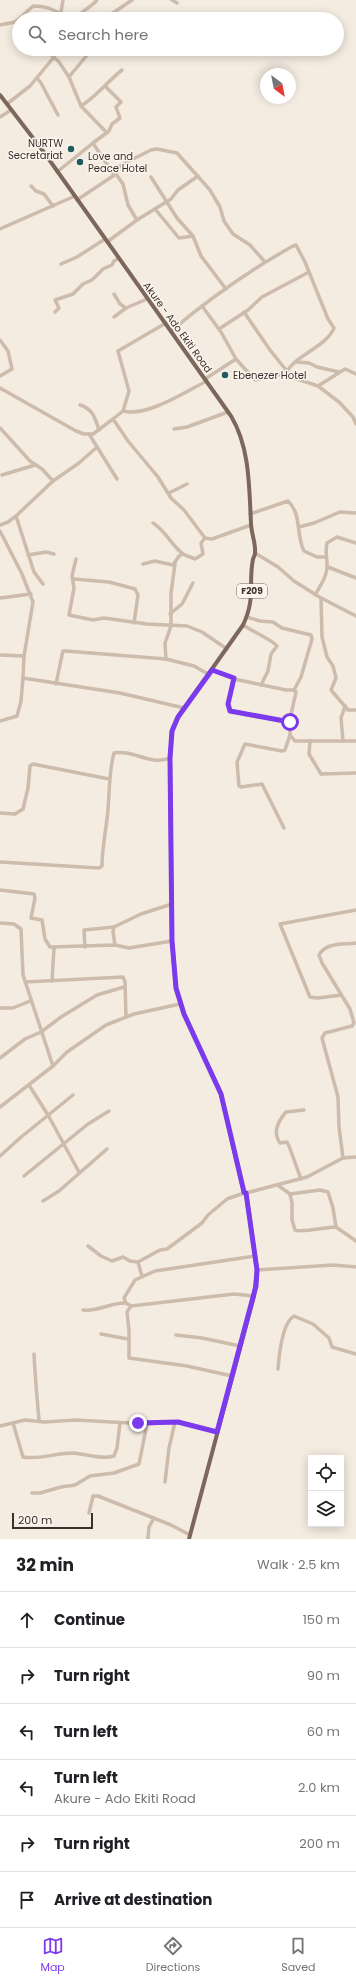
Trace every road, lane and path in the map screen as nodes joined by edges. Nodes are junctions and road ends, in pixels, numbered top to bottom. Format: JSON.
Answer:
{"nodes":[{"id":1,"x":33,"y":0,"type":"edge"},
{"id":2,"x":63,"y":0,"type":"edge"},
{"id":3,"x":97,"y":0,"type":"edge"},
{"id":4,"x":132,"y":0,"type":"edge"},
{"id":5,"x":172,"y":0,"type":"edge"},
{"id":6,"x":177,"y":3,"type":"dead end"},
{"id":7,"x":33,"y":6,"type":"junction"},
{"id":8,"x":27,"y":12,"type":"edge"},
{"id":9,"x":61,"y":12,"type":"joint"},
{"id":10,"x":82,"y":12,"type":"edge"},
{"id":11,"x":114,"y":12,"type":"edge"},
{"id":12,"x":12,"y":22,"type":"edge"},
{"id":13,"x":0,"y":25,"type":"edge"},
{"id":14,"x":51,"y":56,"type":"edge"},
{"id":15,"x":53,"y":56,"type":"edge"},
{"id":16,"x":86,"y":56,"type":"edge"},
{"id":17,"x":122,"y":70,"type":"dead end"},
{"id":18,"x":69,"y":77,"type":"junction"},
{"id":19,"x":37,"y":78,"type":"junction"},
{"id":20,"x":105,"y":86,"type":"junction"},
{"id":21,"x":0,"y":95,"type":"edge"},
{"id":22,"x":7,"y":104,"type":"junction"},
{"id":23,"x":82,"y":106,"type":"junction"},
{"id":24,"x":11,"y":110,"type":"junction"},
{"id":25,"x":58,"y":115,"type":"dead end"},
{"id":26,"x":0,"y":117,"type":"edge"},
{"id":27,"x":107,"y":133,"type":"junction"},
{"id":28,"x":93,"y":143,"type":"junction"},
{"id":29,"x":57,"y":172,"type":"junction"},
{"id":30,"x":115,"y":174,"type":"junction"},
{"id":31,"x":198,"y":176,"type":"junction"},
{"id":32,"x":151,"y":177,"type":"dead end"},
{"id":33,"x":31,"y":186,"type":"dead end"},
{"id":34,"x":76,"y":198,"type":"junction"},
{"id":35,"x":166,"y":202,"type":"junction"},
{"id":36,"x":53,"y":206,"type":"junction"},
{"id":37,"x":155,"y":209,"type":"junction"},
{"id":38,"x":137,"y":220,"type":"junction"},
{"id":39,"x":0,"y":229,"type":"edge"},
{"id":40,"x":193,"y":236,"type":"junction"},
{"id":41,"x":106,"y":241,"type":"junction"},
{"id":42,"x":119,"y":258,"type":"junction"},
{"id":43,"x":265,"y":262,"type":"junction"},
{"id":44,"x":61,"y":264,"type":"dead end"},
{"id":45,"x":309,"y":272,"type":"junction"},
{"id":46,"x":226,"y":289,"type":"junction"},
{"id":47,"x":114,"y":294,"type":"dead end"},
{"id":48,"x":147,"y":299,"type":"junction"},
{"id":49,"x":202,"y":306,"type":"junction"},
{"id":50,"x":126,"y":308,"type":"junction"},
{"id":51,"x":55,"y":312,"type":"dead end"},
{"id":52,"x":244,"y":312,"type":"junction"},
{"id":53,"x":114,"y":317,"type":"dead end"},
{"id":54,"x":166,"y":323,"type":"junction"},
{"id":55,"x":219,"y":329,"type":"junction"},
{"id":56,"x":171,"y":331,"type":"junction"},
{"id":57,"x":0,"y":340,"type":"edge"},
{"id":58,"x":236,"y":359,"type":"junction"},
{"id":59,"x":297,"y":362,"type":"junction"},
{"id":60,"x":286,"y":370,"type":"junction"},
{"id":61,"x":339,"y":372,"type":"junction"},
{"id":62,"x":356,"y":374,"type":"edge"},
{"id":63,"x":286,"y":375,"type":"junction"},
{"id":64,"x":0,"y":376,"type":"edge"},
{"id":65,"x":206,"y":380,"type":"junction"},
{"id":66,"x":318,"y":386,"type":"junction"},
{"id":67,"x":0,"y":388,"type":"edge"},
{"id":68,"x":80,"y":405,"type":"dead end"},
{"id":69,"x":123,"y":411,"type":"junction"},
{"id":70,"x":228,"y":412,"type":"junction"},
{"id":71,"x":113,"y":419,"type":"junction"},
{"id":72,"x":356,"y":424,"type":"edge"},
{"id":73,"x":0,"y":428,"type":"edge"},
{"id":74,"x":174,"y":429,"type":"dead end"},
{"id":75,"x":99,"y":430,"type":"junction"},
{"id":76,"x":90,"y":434,"type":"junction"},
{"id":77,"x":97,"y":447,"type":"junction"},
{"id":78,"x":35,"y":465,"type":"junction"},
{"id":79,"x":2,"y":475,"type":"dead end"},
{"id":80,"x":117,"y":479,"type":"dead end"},
{"id":81,"x":52,"y":481,"type":"junction"},
{"id":82,"x":187,"y":484,"type":"dead end"},
{"id":83,"x":169,"y":494,"type":"junction"},
{"id":84,"x":356,"y":513,"type":"edge"},
{"id":85,"x":250,"y":514,"type":"junction"},
{"id":86,"x":16,"y":516,"type":"junction"},
{"id":87,"x":153,"y":524,"type":"dead end"},
{"id":88,"x":1,"y":525,"type":"edge"},
{"id":89,"x":251,"y":525,"type":"junction"},
{"id":90,"x":299,"y":527,"type":"junction"},
{"id":91,"x":0,"y":530,"type":"edge"},
{"id":92,"x":205,"y":538,"type":"junction"},
{"id":93,"x":356,"y":543,"type":"edge"},
{"id":94,"x":255,"y":553,"type":"junction"},
{"id":95,"x":54,"y":554,"type":"dead end"},
{"id":96,"x":183,"y":554,"type":"junction"},
{"id":97,"x":28,"y":555,"type":"junction"},
{"id":98,"x":325,"y":557,"type":"junction"},
{"id":99,"x":76,"y":559,"type":"dead end"},
{"id":100,"x":142,"y":564,"type":"dead end"},
{"id":101,"x":175,"y":564,"type":"junction"},
{"id":102,"x":328,"y":567,"type":"junction"},
{"id":103,"x":356,"y":578,"type":"edge"},
{"id":104,"x":74,"y":579,"type":"junction"},
{"id":105,"x":193,"y":583,"type":"dead end"},
{"id":106,"x":43,"y":584,"type":"dead end"},
{"id":107,"x":31,"y":594,"type":"junction"},
{"id":108,"x":315,"y":595,"type":"junction"},
{"id":109,"x":0,"y":598,"type":"edge"},
{"id":110,"x":321,"y":598,"type":"junction"},
{"id":111,"x":170,"y":614,"type":"junction"},
{"id":112,"x":356,"y":616,"type":"edge"},
{"id":113,"x":247,"y":617,"type":"junction"},
{"id":114,"x":134,"y":623,"type":"junction"},
{"id":115,"x":243,"y":625,"type":"junction"},
{"id":116,"x":171,"y":626,"type":"junction"},
{"id":117,"x":227,"y":649,"type":"junction"},
{"id":118,"x":0,"y":655,"type":"edge"},
{"id":119,"x":24,"y":656,"type":"junction"},
{"id":120,"x":166,"y":659,"type":"junction"},
{"id":121,"x":212,"y":670,"type":"junction"},
{"id":122,"x":208,"y":674,"type":"junction"},
{"id":123,"x":23,"y":678,"type":"junction"},
{"id":124,"x":234,"y":678,"type":"junction"},
{"id":125,"x":56,"y":684,"type":"junction"},
{"id":126,"x":261,"y":685,"type":"junction"},
{"id":127,"x":294,"y":690,"type":"junction"},
{"id":128,"x":345,"y":706,"type":"junction"},
{"id":129,"x":184,"y":708,"type":"junction"},
{"id":130,"x":356,"y":710,"type":"edge"},
{"id":131,"x":0,"y":721,"type":"edge"},
{"id":132,"x":290,"y":722,"type":"junction"},
{"id":133,"x":290,"y":735,"type":"junction"},
{"id":134,"x":310,"y":741,"type":"junction"},
{"id":135,"x":342,"y":741,"type":"junction"},
{"id":136,"x":356,"y":741,"type":"edge"},
{"id":137,"x":170,"y":758,"type":"junction"},
{"id":138,"x":356,"y":773,"type":"edge"},
{"id":139,"x":109,"y":778,"type":"junction"},
{"id":140,"x":0,"y":813,"type":"edge"},
{"id":141,"x":284,"y":828,"type":"dead end"},
{"id":142,"x":0,"y":862,"type":"edge"},
{"id":143,"x":0,"y":890,"type":"edge"},
{"id":144,"x":172,"y":904,"type":"junction"},
{"id":145,"x":356,"y":910,"type":"edge"},
{"id":146,"x":0,"y":923,"type":"edge"},
{"id":147,"x":114,"y":927,"type":"junction"},
{"id":148,"x":172,"y":941,"type":"junction"},
{"id":149,"x":356,"y":943,"type":"edge"},
{"id":150,"x":114,"y":945,"type":"junction"},
{"id":151,"x":86,"y":947,"type":"junction"},
{"id":152,"x":54,"y":948,"type":"junction"},
{"id":153,"x":52,"y":981,"type":"junction"},
{"id":154,"x":25,"y":982,"type":"junction"},
{"id":155,"x":124,"y":987,"type":"junction"},
{"id":156,"x":341,"y":995,"type":"junction"},
{"id":157,"x":30,"y":1001,"type":"junction"},
{"id":158,"x":180,"y":1004,"type":"junction"},
{"id":159,"x":0,"y":1008,"type":"edge"},
{"id":160,"x":350,"y":1009,"type":"junction"},
{"id":161,"x":356,"y":1009,"type":"edge"},
{"id":162,"x":126,"y":1017,"type":"junction"},
{"id":163,"x":41,"y":1032,"type":"junction"},
{"id":164,"x":0,"y":1058,"type":"edge"},
{"id":165,"x":54,"y":1066,"type":"junction"},
{"id":166,"x":29,"y":1085,"type":"junction"},
{"id":167,"x":73,"y":1095,"type":"dead end"},
{"id":168,"x":0,"y":1107,"type":"edge"},
{"id":169,"x":304,"y":1110,"type":"dead end"},
{"id":170,"x":109,"y":1111,"type":"dead end"},
{"id":171,"x":48,"y":1115,"type":"junction"},
{"id":172,"x":63,"y":1143,"type":"junction"},
{"id":173,"x":107,"y":1149,"type":"dead end"},
{"id":174,"x":0,"y":1156,"type":"edge"},
{"id":175,"x":356,"y":1157,"type":"edge"},
{"id":176,"x":344,"y":1158,"type":"junction"},
{"id":177,"x":79,"y":1172,"type":"junction"},
{"id":178,"x":24,"y":1176,"type":"dead end"},
{"id":179,"x":301,"y":1178,"type":"junction"},
{"id":180,"x":279,"y":1186,"type":"junction"},
{"id":181,"x":245,"y":1193,"type":"junction"},
{"id":182,"x":290,"y":1194,"type":"junction"},
{"id":183,"x":43,"y":1201,"type":"dead end"},
{"id":184,"x":336,"y":1227,"type":"junction"},
{"id":185,"x":356,"y":1242,"type":"edge"},
{"id":186,"x":88,"y":1246,"type":"dead end"},
{"id":187,"x":255,"y":1256,"type":"junction"},
{"id":188,"x":138,"y":1262,"type":"junction"},
{"id":189,"x":356,"y":1267,"type":"edge"},
{"id":190,"x":257,"y":1270,"type":"junction"},
{"id":191,"x":142,"y":1276,"type":"junction"},
{"id":192,"x":254,"y":1296,"type":"junction"},
{"id":193,"x":124,"y":1298,"type":"junction"},
{"id":194,"x":119,"y":1303,"type":"junction"},
{"id":195,"x":126,"y":1303,"type":"junction"},
{"id":196,"x":131,"y":1306,"type":"junction"},
{"id":197,"x":83,"y":1310,"type":"dead end"},
{"id":198,"x":102,"y":1334,"type":"dead end"},
{"id":199,"x":176,"y":1335,"type":"dead end"},
{"id":200,"x":128,"y":1340,"type":"junction"},
{"id":201,"x":240,"y":1346,"type":"junction"},
{"id":202,"x":34,"y":1354,"type":"dead end"},
{"id":203,"x":356,"y":1354,"type":"edge"},
{"id":204,"x":278,"y":1369,"type":"dead end"},
{"id":205,"x":232,"y":1376,"type":"junction"},
{"id":206,"x":39,"y":1420,"type":"junction"},
{"id":207,"x":175,"y":1422,"type":"junction"},
{"id":208,"x":13,"y":1423,"type":"junction"},
{"id":209,"x":120,"y":1423,"type":"junction"},
{"id":210,"x":147,"y":1424,"type":"junction"},
{"id":211,"x":0,"y":1426,"type":"edge"},
{"id":212,"x":217,"y":1432,"type":"junction"},
{"id":213,"x":165,"y":1482,"type":"dead end"},
{"id":214,"x":32,"y":1493,"type":"dead end"},
{"id":215,"x":89,"y":1514,"type":"dead end"},
{"id":216,"x":154,"y":1518,"type":"junction"},
{"id":217,"x":190,"y":1537,"type":"edge"},
{"id":218,"x":148,"y":1539,"type":"edge"}],
"edges":[{"from":1,"to":7,"type":"street"},
{"from":2,"to":9,"type":"street"},
{"from":3,"to":10,"type":"street"},
{"from":4,"to":11,"type":"street"},
{"from":5,"to":6,"type":"street"},
{"from":7,"to":8,"type":"street"},
{"from":7,"to":9,"type":"street"},
{"from":12,"to":13,"type":"street"},
{"from":14,"to":19,"type":"street"},
{"from":15,"to":18,"type":"street"},
{"from":16,"to":18,"type":"street"},
{"from":17,"to":20,"type":"street"},
{"from":18,"to":23,"type":"street"},
{"from":19,"to":22,"type":"street"},
{"from":19,"to":25,"type":"street"},
{"from":20,"to":23,"type":"street"},
{"from":20,"to":27,"type":"street"},
{"from":21,"to":22,"type":"main road","name":"Akure - Ado Ekiti Road","number":"F209"},
{"from":22,"to":24,"type":"main road","name":"Akure - Ado Ekiti Road","number":"F209"},
{"from":23,"to":27,"type":"street"},
{"from":24,"to":26,"type":"street"},
{"from":24,"to":29,"type":"main road","name":"Akure - Ado Ekiti Road","number":"F209"},
{"from":27,"to":28,"type":"street"},
{"from":28,"to":29,"type":"street"},
{"from":28,"to":30,"type":"street"},
{"from":29,"to":34,"type":"main road","name":"Akure - Ado Ekiti Road","number":"F209"},
{"from":30,"to":31,"type":"street"},
{"from":30,"to":34,"type":"street"},
{"from":30,"to":38,"type":"street"},
{"from":31,"to":35,"type":"street"},
{"from":31,"to":43,"type":"street"},
{"from":32,"to":35,"type":"street"},
{"from":33,"to":36,"type":"street"},
{"from":34,"to":36,"type":"street"},
{"from":34,"to":41,"type":"main road","name":"Akure - Ado Ekiti Road","number":"F209"},
{"from":35,"to":37,"type":"street"},
{"from":35,"to":40,"type":"street"},
{"from":36,"to":39,"type":"street"},
{"from":37,"to":38,"type":"street"},
{"from":37,"to":40,"type":"street"},
{"from":38,"to":41,"type":"street"},
{"from":40,"to":46,"type":"street"},
{"from":41,"to":42,"type":"main road","name":"Akure - Ado Ekiti Road","number":"F209"},
{"from":41,"to":44,"type":"street"},
{"from":42,"to":48,"type":"main road","name":"Akure - Ado Ekiti Road","number":"F209"},
{"from":42,"to":51,"type":"street"},
{"from":43,"to":45,"type":"street"},
{"from":43,"to":46,"type":"street"},
{"from":45,"to":52,"type":"street"},
{"from":45,"to":59,"type":"street"},
{"from":46,"to":49,"type":"street"},
{"from":47,"to":50,"type":"street"},
{"from":48,"to":50,"type":"street"},
{"from":48,"to":54,"type":"main road","name":"Akure - Ado Ekiti Road","number":"F209"},
{"from":49,"to":55,"type":"street"},
{"from":49,"to":56,"type":"street"},
{"from":50,"to":53,"type":"street"},
{"from":52,"to":55,"type":"street"},
{"from":52,"to":60,"type":"street"},
{"from":54,"to":56,"type":"main road","name":"Akure - Ado Ekiti Road","number":"F209"},
{"from":54,"to":69,"type":"street"},
{"from":55,"to":58,"type":"street"},
{"from":56,"to":65,"type":"main road","name":"Akure - Ado Ekiti Road","number":"F209"},
{"from":57,"to":64,"type":"street"},
{"from":58,"to":63,"type":"street"},
{"from":58,"to":65,"type":"street"},
{"from":59,"to":60,"type":"street"},
{"from":59,"to":61,"type":"street"},
{"from":60,"to":63,"type":"street"},
{"from":61,"to":62,"type":"street"},
{"from":61,"to":66,"type":"street"},
{"from":63,"to":66,"type":"street"},
{"from":65,"to":69,"type":"street"},
{"from":65,"to":70,"type":"main road","name":"Akure - Ado Ekiti Road","number":"F209"},
{"from":66,"to":72,"type":"street"},
{"from":67,"to":76,"type":"street"},
{"from":68,"to":75,"type":"street"},
{"from":69,"to":71,"type":"street"},
{"from":70,"to":74,"type":"street"},
{"from":70,"to":85,"type":"main road","name":"Akure - Ado Ekiti Road","number":"F209"},
{"from":71,"to":75,"type":"street"},
{"from":71,"to":83,"type":"street"},
{"from":73,"to":78,"type":"street"},
{"from":75,"to":76,"type":"street"},
{"from":76,"to":77,"type":"street"},
{"from":77,"to":80,"type":"street"},
{"from":77,"to":81,"type":"street"},
{"from":78,"to":79,"type":"street"},
{"from":78,"to":81,"type":"street"},
{"from":81,"to":86,"type":"street"},
{"from":82,"to":83,"type":"street"},
{"from":83,"to":92,"type":"street"},
{"from":84,"to":90,"type":"street"},
{"from":85,"to":89,"type":"main road","name":"Akure - Ado Ekiti Road","number":"F209"},
{"from":85,"to":90,"type":"street"},
{"from":86,"to":88,"type":"street"},
{"from":86,"to":97,"type":"street"},
{"from":87,"to":96,"type":"street"},
{"from":88,"to":91,"type":"street"},
{"from":89,"to":92,"type":"street"},
{"from":89,"to":94,"type":"main road","name":"Akure - Ado Ekiti Road","number":"F209"},
{"from":90,"to":98,"type":"street"},
{"from":91,"to":107,"type":"street"},
{"from":92,"to":96,"type":"street"},
{"from":93,"to":98,"type":"street"},
{"from":94,"to":108,"type":"street"},
{"from":94,"to":113,"type":"main road","name":"Akure - Ado Ekiti Road","number":"F209"},
{"from":95,"to":97,"type":"street"},
{"from":96,"to":101,"type":"street"},
{"from":97,"to":106,"type":"street"},
{"from":98,"to":102,"type":"street"},
{"from":99,"to":104,"type":"street"},
{"from":100,"to":101,"type":"street"},
{"from":101,"to":111,"type":"street"},
{"from":102,"to":103,"type":"street"},
{"from":102,"to":108,"type":"street"},
{"from":104,"to":114,"type":"street"},
{"from":104,"to":114,"type":"street"},
{"from":105,"to":111,"type":"street"},
{"from":107,"to":109,"type":"street"},
{"from":107,"to":119,"type":"street"},
{"from":108,"to":110,"type":"street"},
{"from":110,"to":112,"type":"street"},
{"from":110,"to":128,"type":"street"},
{"from":111,"to":116,"type":"street"},
{"from":113,"to":115,"type":"main road","name":"Akure - Ado Ekiti Road","number":"F209"},
{"from":113,"to":127,"type":"street"},
{"from":114,"to":116,"type":"street"},
{"from":115,"to":117,"type":"main road","name":"Akure - Ado Ekiti Road","number":"F209"},
{"from":115,"to":126,"type":"street"},
{"from":116,"to":117,"type":"street"},
{"from":116,"to":120,"type":"street"},
{"from":117,"to":121,"type":"main road","name":"Akure - Ado Ekiti Road","number":"F209"},
{"from":118,"to":119,"type":"street"},
{"from":119,"to":123,"type":"street"},
{"from":120,"to":122,"type":"street"},
{"from":120,"to":125,"type":"street"},
{"from":121,"to":122,"type":"main road","name":"Akure - Ado Ekiti Road","number":"F209"},
{"from":121,"to":124,"type":"street"},
{"from":122,"to":129,"type":"main road","name":"Akure - Ado Ekiti Road","number":"F209"},
{"from":123,"to":125,"type":"street"},
{"from":123,"to":131,"type":"street"},
{"from":124,"to":126,"type":"street"},
{"from":124,"to":132,"type":"street"},
{"from":125,"to":129,"type":"street"},
{"from":126,"to":127,"type":"street"},
{"from":127,"to":132,"type":"street"},
{"from":128,"to":130,"type":"street"},
{"from":128,"to":135,"type":"street"},
{"from":129,"to":137,"type":"main road","name":"Akure - Ado Ekiti Road","number":"F209"},
{"from":132,"to":133,"type":"street"},
{"from":133,"to":134,"type":"street"},
{"from":133,"to":141,"type":"street"},
{"from":134,"to":135,"type":"street"},
{"from":134,"to":138,"type":"street"},
{"from":135,"to":136,"type":"street"},
{"from":137,"to":139,"type":"street"},
{"from":137,"to":144,"type":"main road","name":"Akure - Ado Ekiti Road","number":"F209"},
{"from":139,"to":140,"type":"street"},
{"from":139,"to":142,"type":"street"},
{"from":143,"to":152,"type":"street"},
{"from":144,"to":147,"type":"street"},
{"from":144,"to":148,"type":"main road","name":"Akure - Ado Ekiti Road","number":"F209"},
{"from":145,"to":156,"type":"street"},
{"from":146,"to":154,"type":"street"},
{"from":147,"to":150,"type":"street"},
{"from":147,"to":151,"type":"street"},
{"from":148,"to":150,"type":"street"},
{"from":148,"to":158,"type":"main road","name":"Akure - Ado Ekiti Road","number":"F209"},
{"from":149,"to":156,"type":"street"},
{"from":150,"to":151,"type":"street"},
{"from":151,"to":152,"type":"street"},
{"from":152,"to":153,"type":"street"},
{"from":153,"to":154,"type":"street"},
{"from":153,"to":155,"type":"street"},
{"from":154,"to":157,"type":"street"},
{"from":155,"to":162,"type":"street"},
{"from":155,"to":163,"type":"street"},
{"from":156,"to":160,"type":"street"},
{"from":157,"to":159,"type":"street"},
{"from":157,"to":163,"type":"street"},
{"from":158,"to":162,"type":"street"},
{"from":158,"to":181,"type":"main road","name":"Akure - Ado Ekiti Road","number":"F209"},
{"from":160,"to":161,"type":"street"},
{"from":160,"to":176,"type":"street"},
{"from":162,"to":165,"type":"street"},
{"from":163,"to":164,"type":"street"},
{"from":163,"to":165,"type":"street"},
{"from":165,"to":166,"type":"street"},
{"from":166,"to":168,"type":"street"},
{"from":166,"to":171,"type":"street"},
{"from":167,"to":171,"type":"street"},
{"from":169,"to":179,"type":"street"},
{"from":170,"to":172,"type":"street"},
{"from":171,"to":172,"type":"street"},
{"from":171,"to":174,"type":"street"},
{"from":172,"to":177,"type":"street"},
{"from":172,"to":178,"type":"street"},
{"from":173,"to":177,"type":"street"},
{"from":175,"to":176,"type":"street"},
{"from":176,"to":179,"type":"street"},
{"from":177,"to":183,"type":"street"},
{"from":179,"to":180,"type":"street"},
{"from":180,"to":181,"type":"street"},
{"from":180,"to":182,"type":"street"},
{"from":181,"to":187,"type":"main road","name":"Akure - Ado Ekiti Road","number":"F209"},
{"from":181,"to":188,"type":"street"},
{"from":182,"to":184,"type":"street"},
{"from":182,"to":184,"type":"street"},
{"from":184,"to":185,"type":"street"},
{"from":186,"to":188,"type":"street"},
{"from":187,"to":190,"type":"main road","name":"Akure - Ado Ekiti Road","number":"F209"},
{"from":187,"to":191,"type":"street"},
{"from":188,"to":191,"type":"street"},
{"from":189,"to":190,"type":"street"},
{"from":190,"to":192,"type":"main road","name":"Akure - Ado Ekiti Road","number":"F209"},
{"from":191,"to":193,"type":"street"},
{"from":192,"to":196,"type":"street"},
{"from":192,"to":201,"type":"main road","name":"Akure - Ado Ekiti Road","number":"F209"},
{"from":193,"to":194,"type":"street"},
{"from":193,"to":195,"type":"street"},
{"from":194,"to":195,"type":"street"},
{"from":194,"to":197,"type":"street"},
{"from":195,"to":196,"type":"street"},
{"from":196,"to":200,"type":"street"},
{"from":198,"to":200,"type":"street"},
{"from":199,"to":201,"type":"street"},
{"from":200,"to":205,"type":"street"},
{"from":201,"to":205,"type":"main road","name":"Akure - Ado Ekiti Road","number":"F209"},
{"from":202,"to":206,"type":"street"},
{"from":203,"to":204,"type":"street"},
{"from":205,"to":212,"type":"main road","name":"Akure - Ado Ekiti Road","number":"F209"},
{"from":206,"to":208,"type":"street"},
{"from":206,"to":209,"type":"street"},
{"from":207,"to":210,"type":"street"},
{"from":207,"to":212,"type":"street"},
{"from":207,"to":213,"type":"street"},
{"from":208,"to":209,"type":"street"},
{"from":208,"to":211,"type":"street"},
{"from":209,"to":210,"type":"street"},
{"from":210,"to":214,"type":"street"},
{"from":212,"to":217,"type":"main road","name":"Akure - Ado Ekiti Road","number":"F209"},
{"from":215,"to":216,"type":"street"},
{"from":216,"to":217,"type":"street"},
{"from":216,"to":218,"type":"street"}]}
